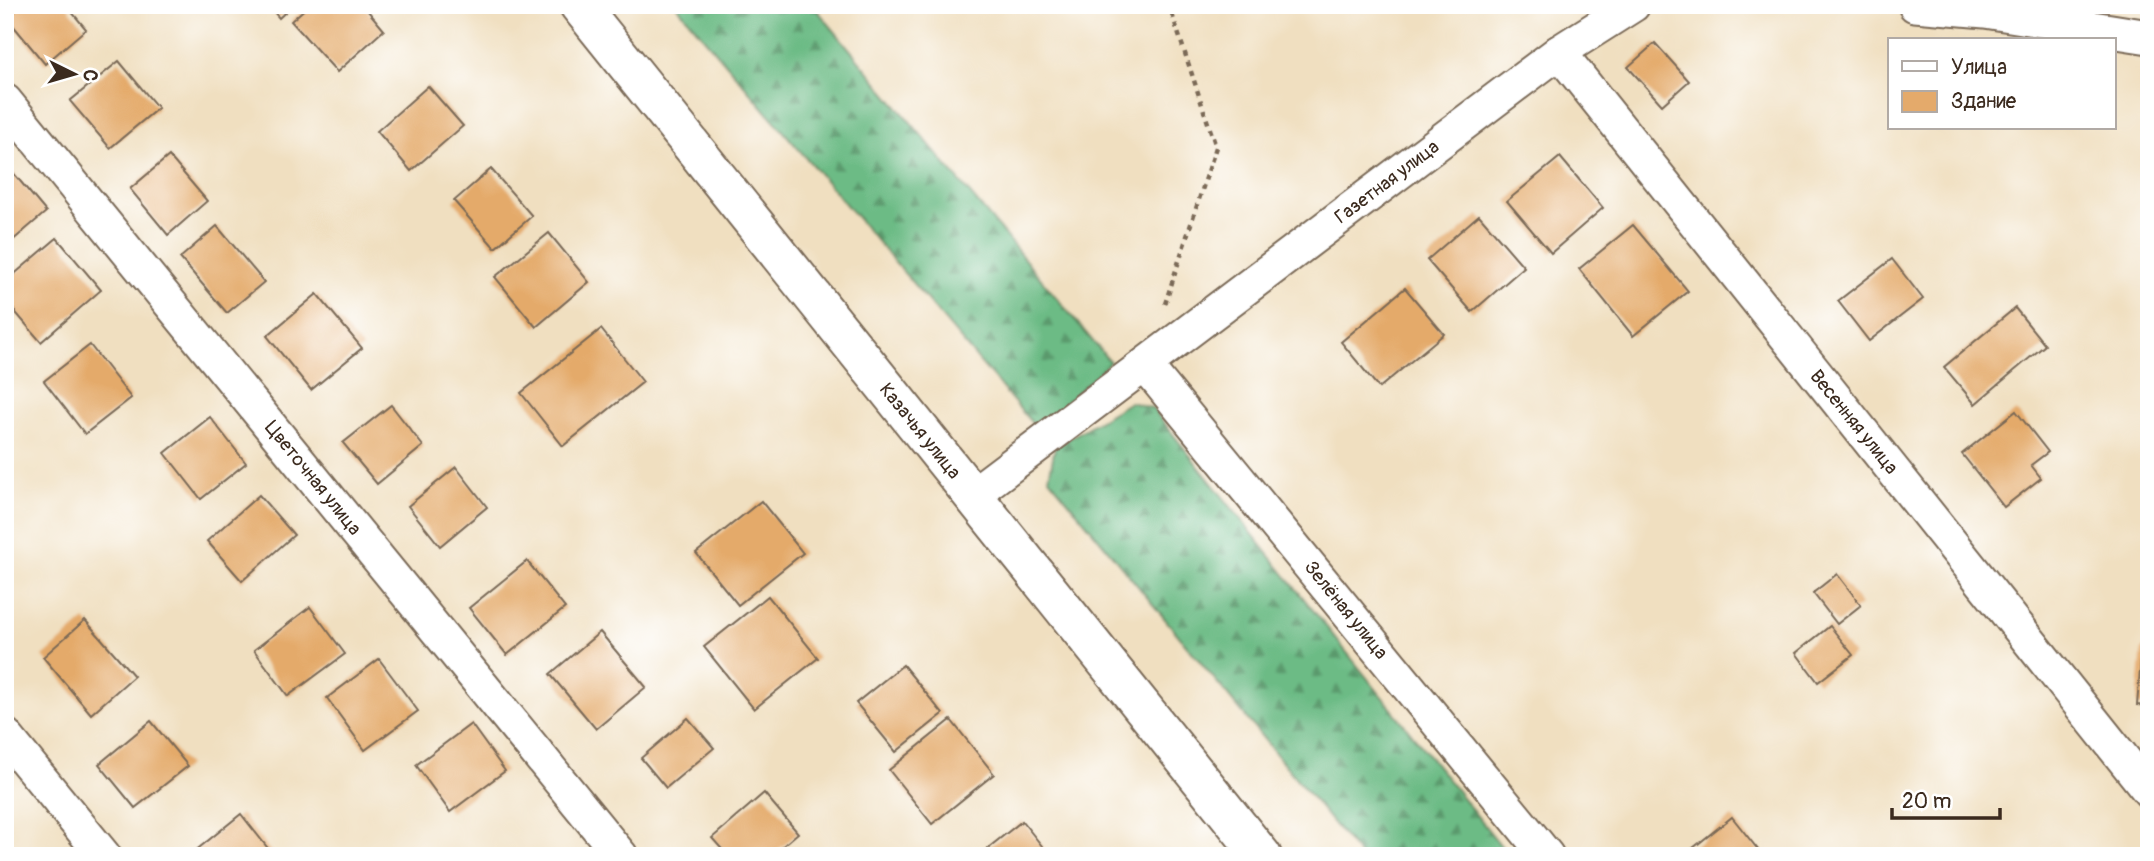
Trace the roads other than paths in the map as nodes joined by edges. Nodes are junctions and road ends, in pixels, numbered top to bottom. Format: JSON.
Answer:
{"nodes":[{"id":1,"x":579,"y":5,"type":"edge"},
{"id":2,"x":1633,"y":5,"type":"edge"},
{"id":3,"x":1915,"y":5,"type":"edge"},
{"id":4,"x":2149,"y":37,"type":"edge"},
{"id":5,"x":1559,"y":52,"type":"junction"},
{"id":6,"x":5,"y":101,"type":"edge"},
{"id":7,"x":1145,"y":365,"type":"junction"},
{"id":8,"x":972,"y":495,"type":"junction"},
{"id":9,"x":5,"y":736,"type":"edge"},
{"id":10,"x":2149,"y":791,"type":"edge"},
{"id":11,"x":104,"y":856,"type":"edge"},
{"id":12,"x":621,"y":856,"type":"edge"},
{"id":13,"x":1262,"y":856,"type":"edge"},
{"id":14,"x":1547,"y":856,"type":"edge"}],
"edges":[{"from":1,"to":8,"type":"main road","name":"Казачья улица"},
{"from":2,"to":5,"type":"street","name":"Газетная улица"},
{"from":3,"to":4,"type":"street"},
{"from":5,"to":7,"type":"street","name":"Газетная улица"},
{"from":5,"to":10,"type":"street","name":"Весенняя улица"},
{"from":6,"to":12,"type":"street","name":"Цветочная улица"},
{"from":7,"to":8,"type":"street","name":"Газетная улица"},
{"from":7,"to":14,"type":"street","name":"Зелёная улица"},
{"from":8,"to":13,"type":"main road","name":"Казачья улица"},
{"from":9,"to":11,"type":"street"}]}
